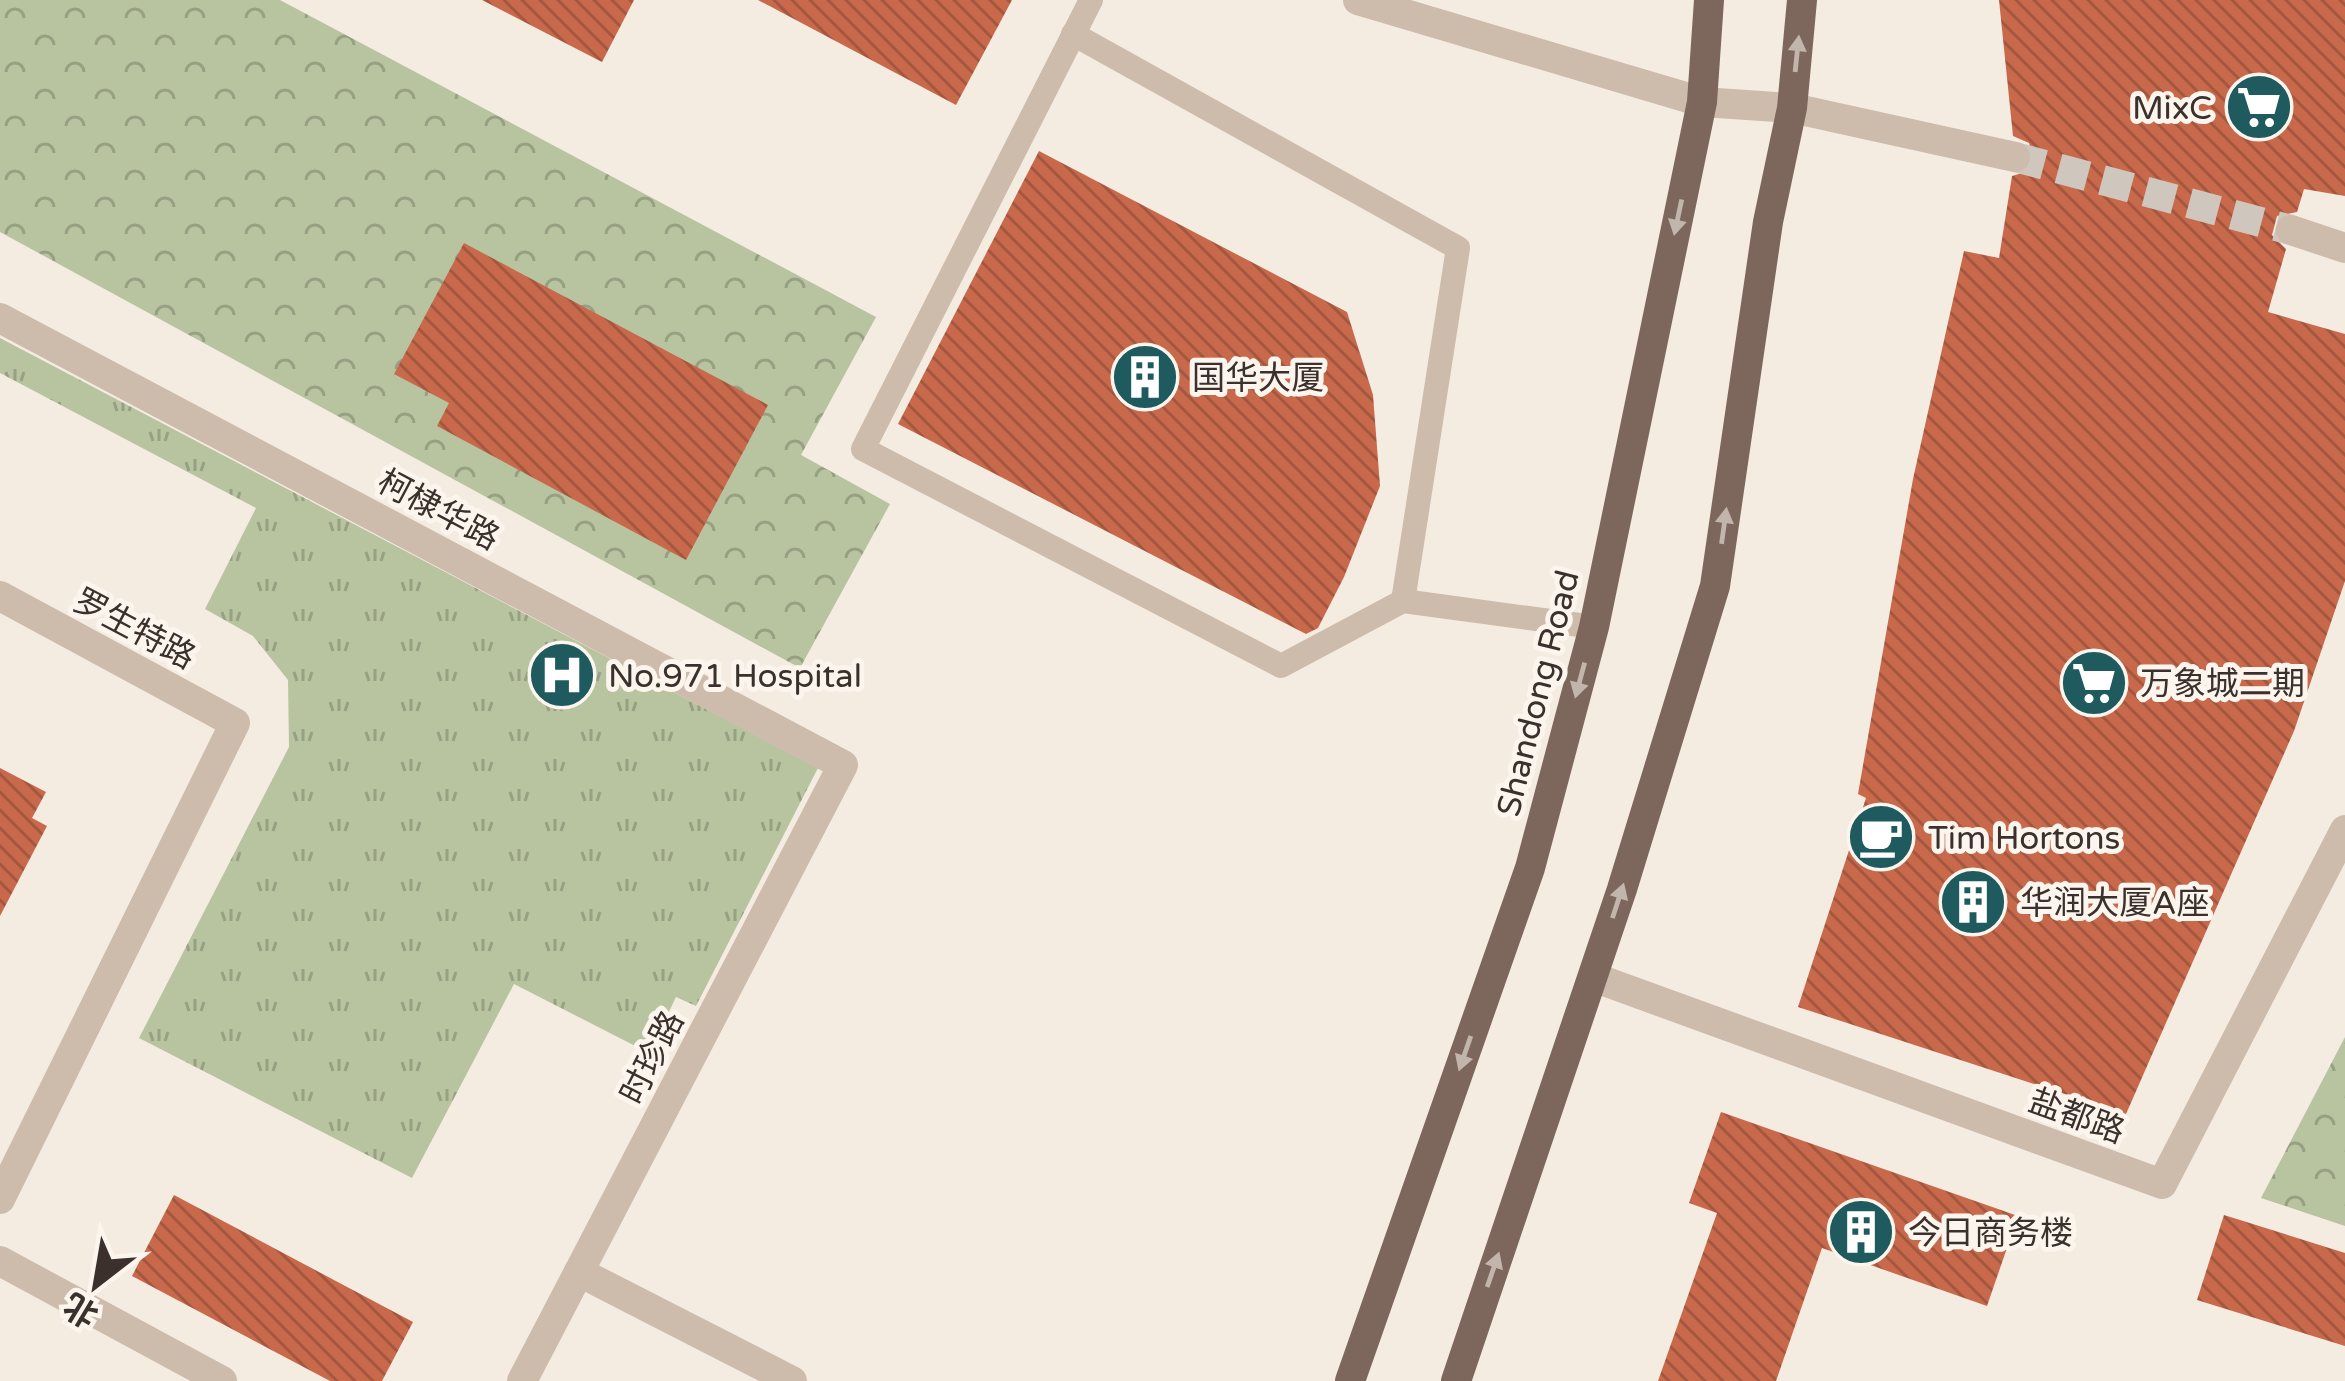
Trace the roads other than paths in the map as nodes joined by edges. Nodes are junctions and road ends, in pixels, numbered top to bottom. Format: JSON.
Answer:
{"nodes":[{"id":1,"x":1091,"y":0,"type":"edge"},
{"id":2,"x":1358,"y":0,"type":"edge"},
{"id":3,"x":1709,"y":0,"type":"edge"},
{"id":4,"x":1802,"y":0,"type":"edge"},
{"id":5,"x":1073,"y":34,"type":"junction"},
{"id":6,"x":1702,"y":102,"type":"junction"},
{"id":7,"x":1792,"y":108,"type":"junction"},
{"id":8,"x":2015,"y":157,"type":"tunnel mouth"},
{"id":9,"x":2291,"y":230,"type":"tunnel mouth"},
{"id":10,"x":2345,"y":248,"type":"edge"},
{"id":11,"x":0,"y":318,"type":"edge"},
{"id":12,"x":0,"y":596,"type":"edge"},
{"id":13,"x":1402,"y":601,"type":"junction"},
{"id":14,"x":1594,"y":627,"type":"junction"},
{"id":15,"x":843,"y":765,"type":"joint"},
{"id":16,"x":2345,"y":830,"type":"edge"},
{"id":17,"x":1593,"y":977,"type":"junction"},
{"id":18,"x":0,"y":1199,"type":"edge"},
{"id":19,"x":0,"y":1261,"type":"edge"},
{"id":20,"x":579,"y":1272,"type":"junction"},
{"id":21,"x":222,"y":1381,"type":"edge"},
{"id":22,"x":522,"y":1381,"type":"edge"},
{"id":23,"x":792,"y":1381,"type":"edge"},
{"id":24,"x":1350,"y":1381,"type":"edge"},
{"id":25,"x":1456,"y":1381,"type":"edge"}],
"edges":[{"from":1,"to":5,"type":"lane"},
{"from":2,"to":6,"type":"street"},
{"from":3,"to":6,"type":"main road","name":"Shandong Road"},
{"from":7,"to":4,"type":"main road","one_way":true},
{"from":5,"to":13,"type":"lane"},
{"from":5,"to":13,"type":"lane"},
{"from":6,"to":7,"type":"street"},
{"from":6,"to":14,"type":"main road","name":"Shandong Road","one_way":true},
{"from":7,"to":8,"type":"street"},
{"from":17,"to":7,"type":"main road","one_way":true},
{"from":9,"to":10,"type":"street"},
{"from":11,"to":15,"type":"street","name":"柯棣华路"},
{"from":12,"to":18,"type":"street","name":"罗生特路"},
{"from":13,"to":14,"type":"lane"},
{"from":14,"to":24,"type":"main road","name":"Shandong Road","one_way":true},
{"from":15,"to":20,"type":"street","name":"时珍路"},
{"from":16,"to":17,"type":"street","name":"盐都路"},
{"from":25,"to":17,"type":"main road","one_way":true},
{"from":19,"to":21,"type":"street"},
{"from":20,"to":22,"type":"street","name":"时珍路"},
{"from":20,"to":23,"type":"street"}]}
